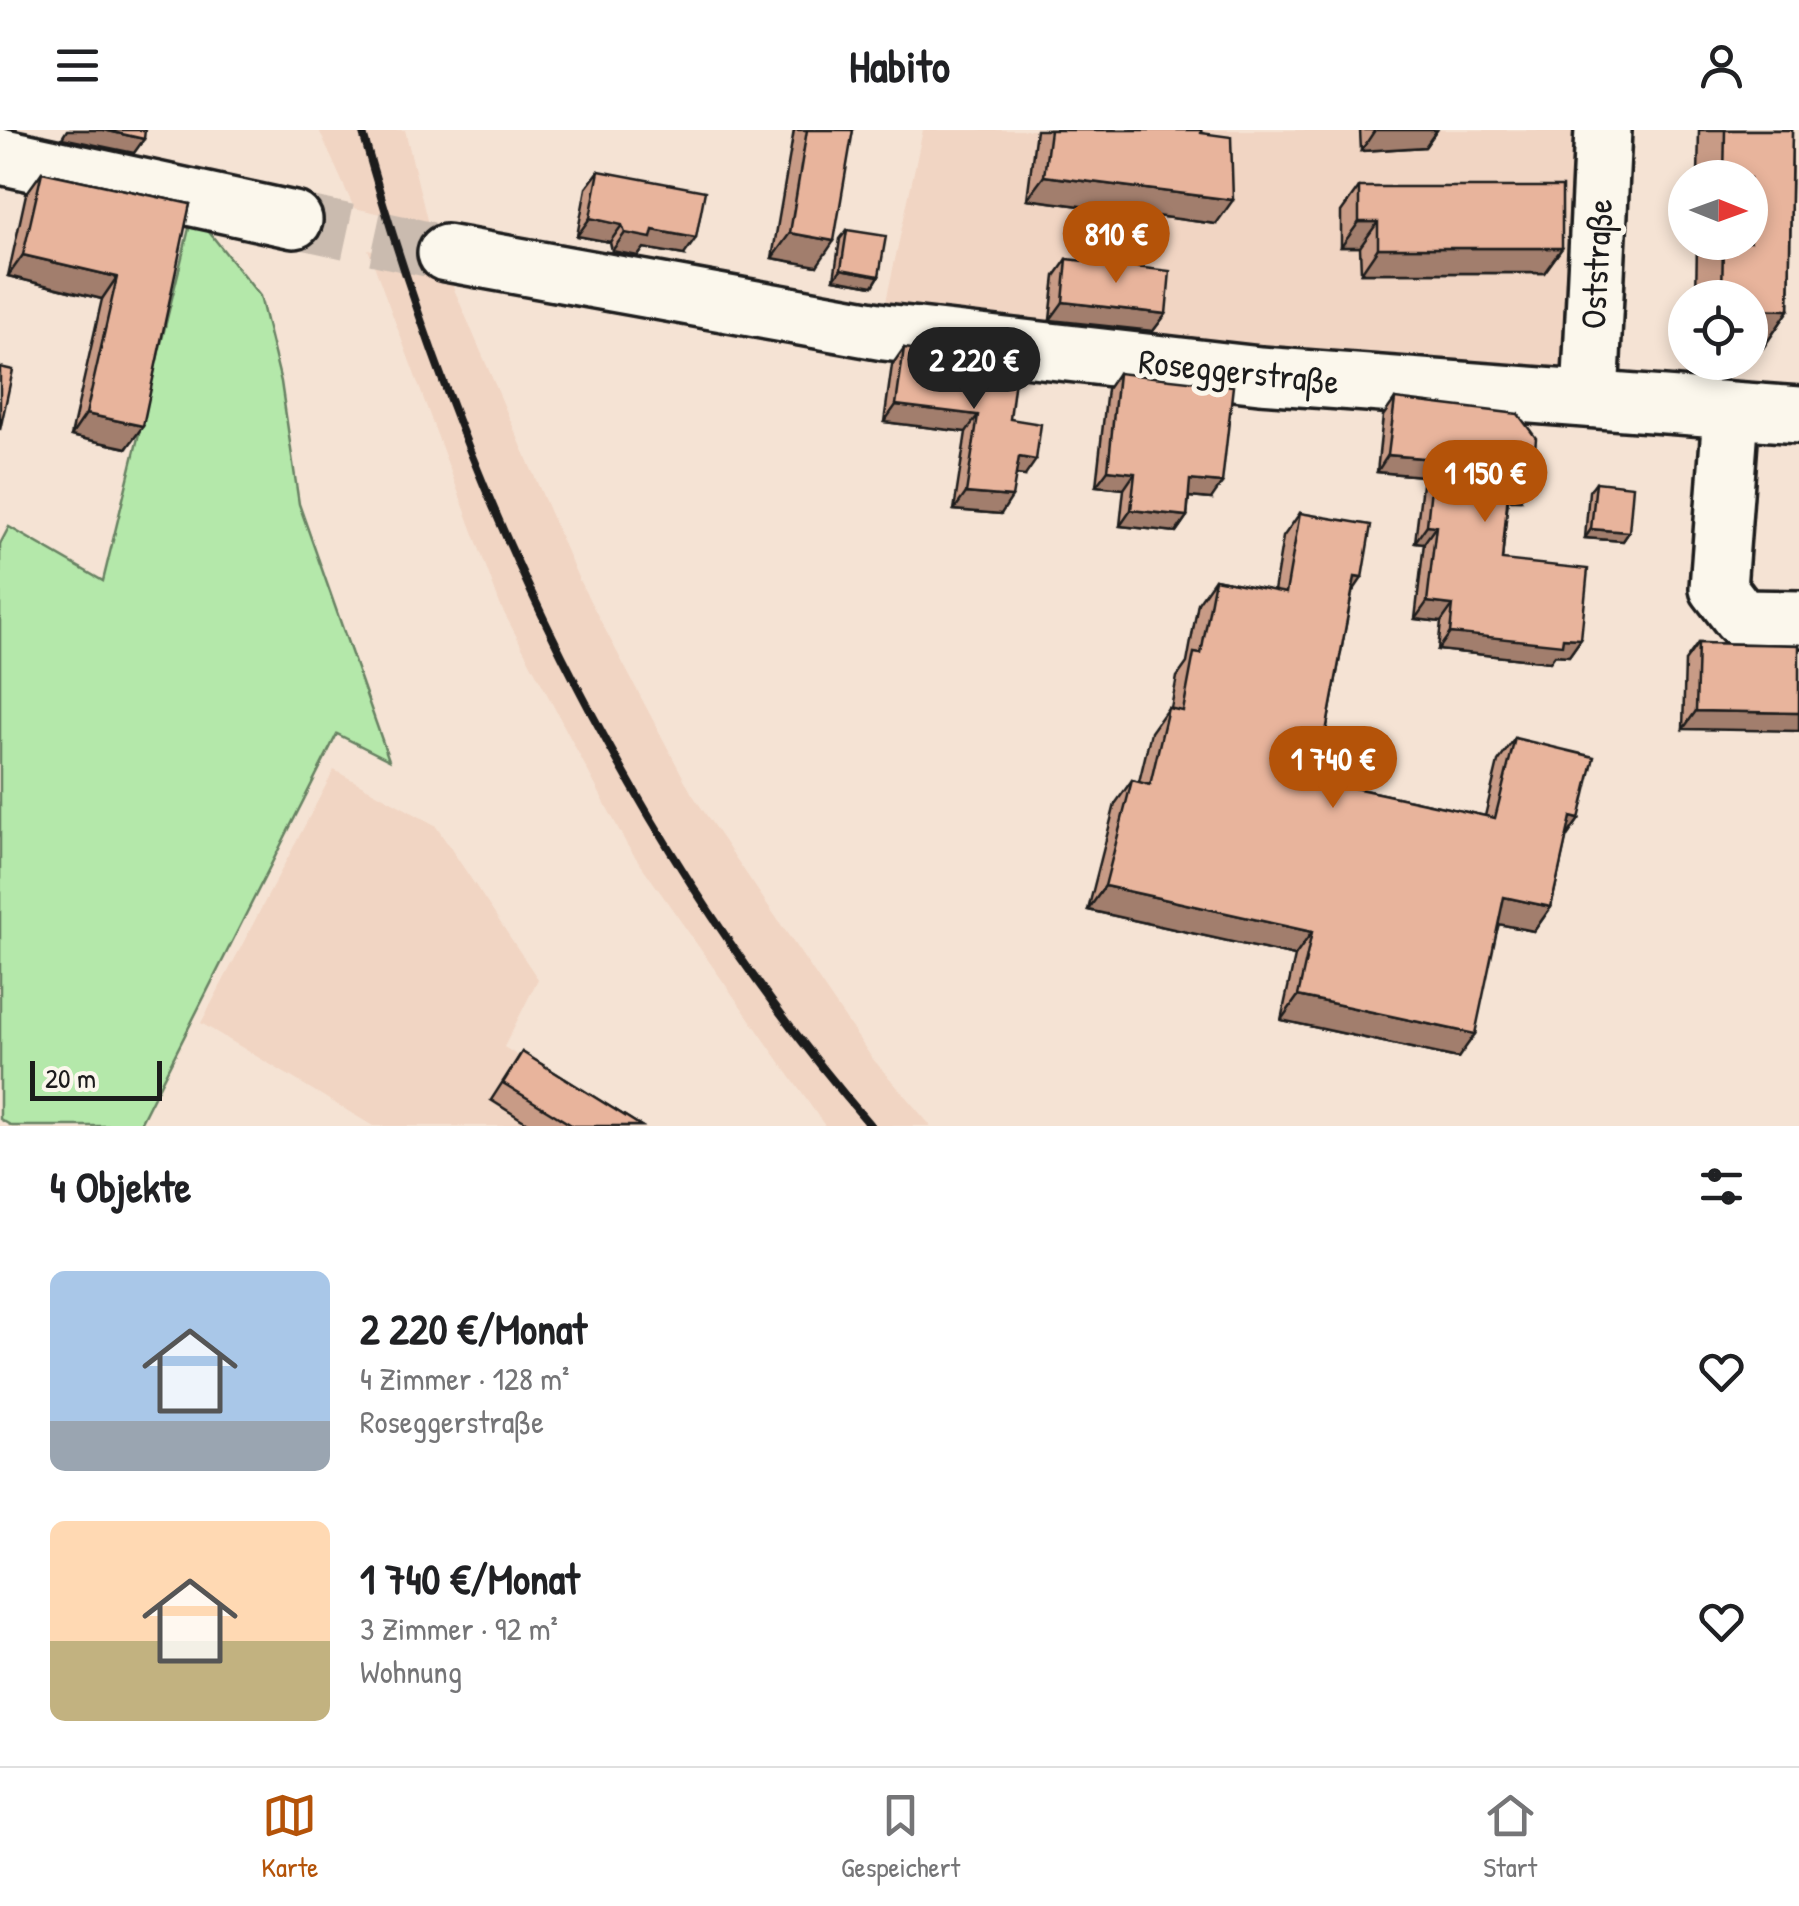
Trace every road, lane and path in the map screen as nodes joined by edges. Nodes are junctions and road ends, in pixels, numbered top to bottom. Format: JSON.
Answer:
{"nodes":[{"id":1,"x":1603,"y":130,"type":"edge"},
{"id":2,"x":0,"y":156,"type":"edge"},
{"id":3,"x":294,"y":220,"type":"tunnel mouth"},
{"id":4,"x":446,"y":253,"type":"tunnel mouth"},
{"id":5,"x":1590,"y":399,"type":"junction"},
{"id":6,"x":1731,"y":413,"type":"junction"},
{"id":7,"x":1799,"y":415,"type":"edge"},
{"id":8,"x":1799,"y":619,"type":"edge"}],
"edges":[{"from":1,"to":5,"type":"street","name":"Oststraße"},
{"from":2,"to":3,"type":"street"},
{"from":4,"to":5,"type":"street","name":"Roseggerstraße"},
{"from":5,"to":6,"type":"street","name":"Roseggerstraße"},
{"from":6,"to":7,"type":"street","name":"Roseggerstraße"},
{"from":6,"to":8,"type":"street"}]}
